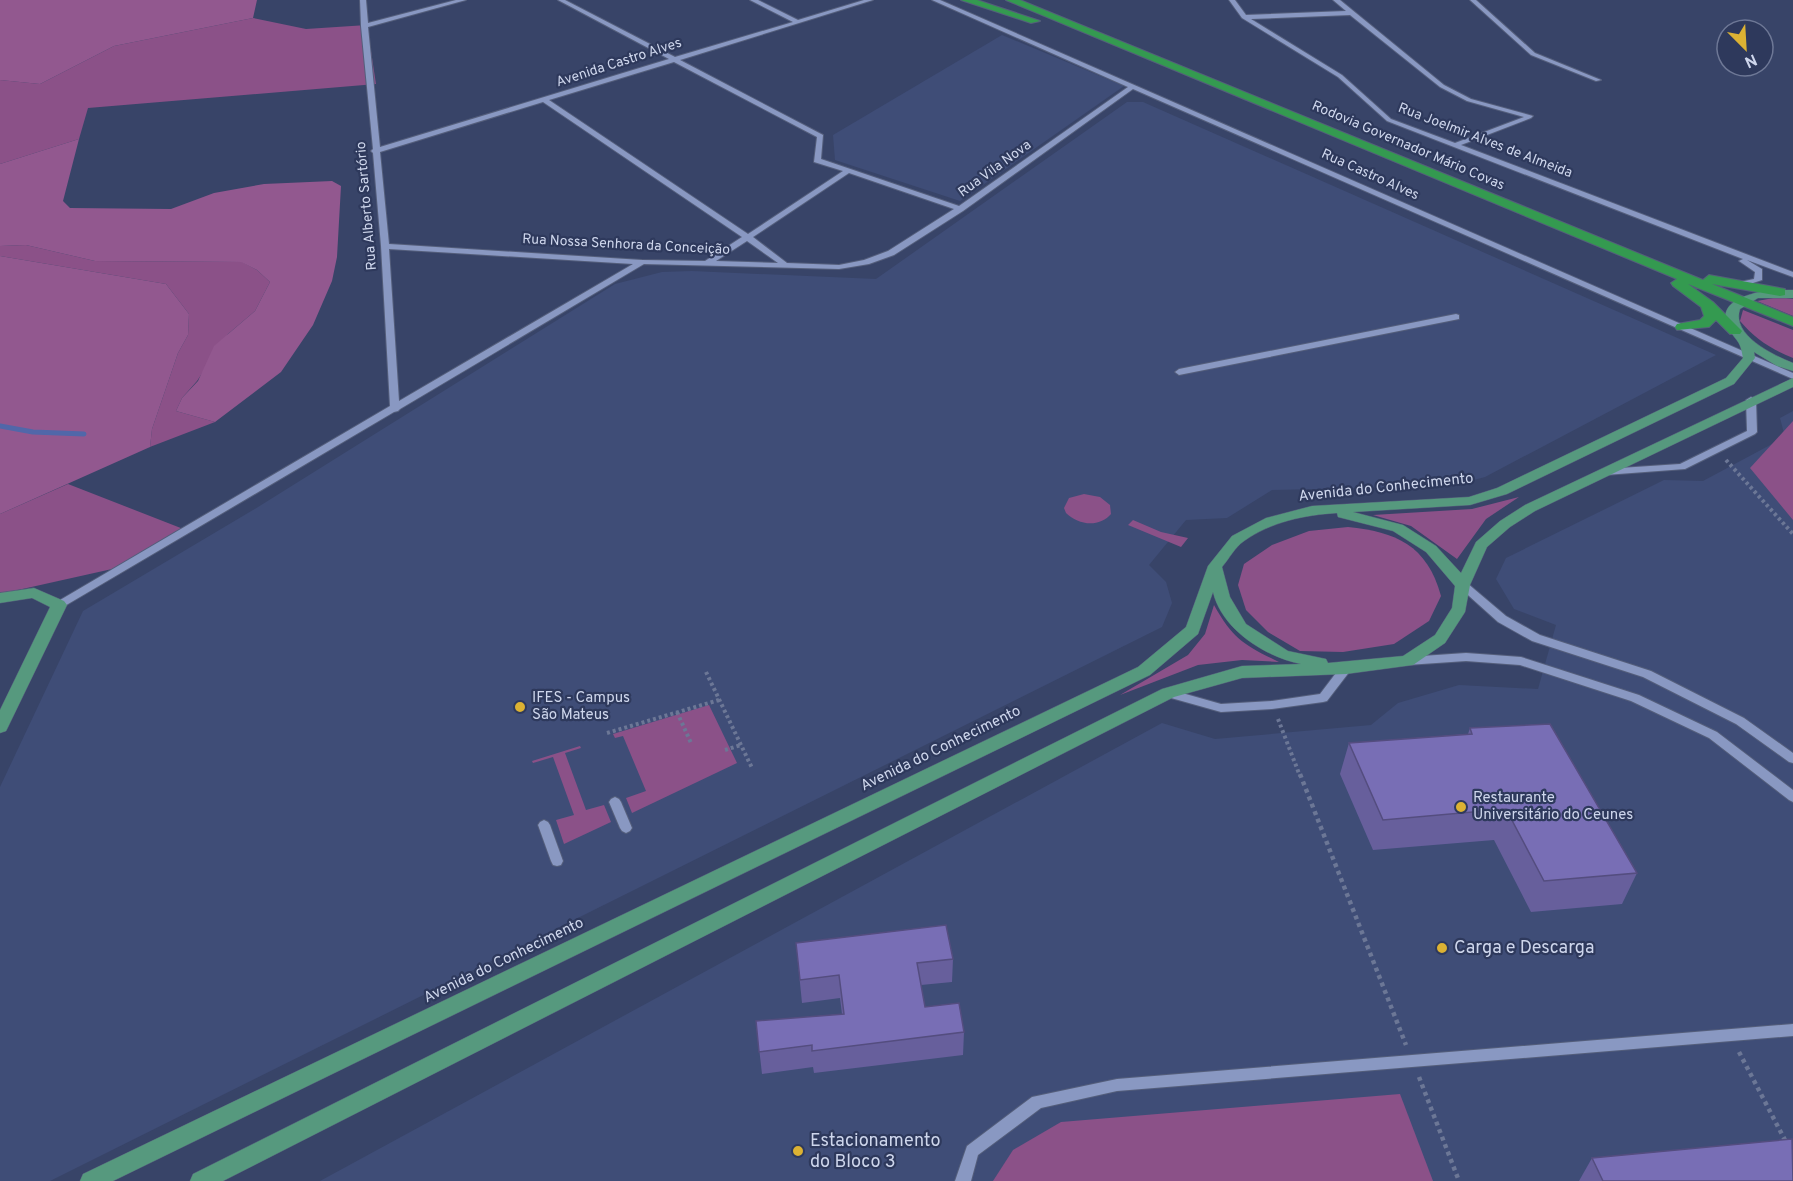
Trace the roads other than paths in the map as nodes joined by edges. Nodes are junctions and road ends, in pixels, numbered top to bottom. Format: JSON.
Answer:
{"nodes":[{"id":1,"x":363,"y":0,"type":"edge"},
{"id":2,"x":463,"y":0,"type":"edge"},
{"id":3,"x":561,"y":0,"type":"edge"},
{"id":4,"x":753,"y":0,"type":"edge"},
{"id":5,"x":870,"y":0,"type":"edge"},
{"id":6,"x":934,"y":0,"type":"edge"},
{"id":7,"x":966,"y":0,"type":"edge"},
{"id":8,"x":1011,"y":0,"type":"edge"},
{"id":9,"x":1031,"y":0,"type":"edge"},
{"id":10,"x":1232,"y":0,"type":"edge"},
{"id":11,"x":1336,"y":0,"type":"edge"},
{"id":12,"x":1473,"y":0,"type":"edge"},
{"id":13,"x":1350,"y":13,"type":"junction"},
{"id":14,"x":1244,"y":17,"type":"junction"},
{"id":15,"x":798,"y":22,"type":"junction"},
{"id":16,"x":364,"y":26,"type":"junction"},
{"id":17,"x":1098,"y":36,"type":"junction"},
{"id":18,"x":670,"y":59,"type":"junction"},
{"id":19,"x":1598,"y":80,"type":"dead end"},
{"id":20,"x":1134,"y":86,"type":"junction"},
{"id":21,"x":544,"y":100,"type":"junction"},
{"id":22,"x":1455,"y":145,"type":"junction"},
{"id":23,"x":375,"y":151,"type":"junction"},
{"id":24,"x":848,"y":171,"type":"junction"},
{"id":25,"x":960,"y":209,"type":"junction"},
{"id":26,"x":746,"y":236,"type":"junction"},
{"id":27,"x":385,"y":246,"type":"junction"},
{"id":28,"x":1723,"y":248,"type":"junction"},
{"id":29,"x":642,"y":262,"type":"junction"},
{"id":30,"x":866,"y":262,"type":"joint"},
{"id":31,"x":707,"y":264,"type":"junction"},
{"id":32,"x":784,"y":265,"type":"junction"},
{"id":33,"x":1654,"y":267,"type":"junction"},
{"id":34,"x":1793,"y":275,"type":"edge"},
{"id":35,"x":1738,"y":285,"type":"junction"},
{"id":36,"x":1787,"y":293,"type":"edge"},
{"id":37,"x":1740,"y":301,"type":"junction"},
{"id":38,"x":1708,"y":305,"type":"junction"},
{"id":39,"x":1456,"y":317,"type":"dead end"},
{"id":40,"x":1793,"y":322,"type":"edge"},
{"id":41,"x":1682,"y":327,"type":"junction"},
{"id":42,"x":1743,"y":344,"type":"junction"},
{"id":43,"x":1793,"y":367,"type":"edge"},
{"id":44,"x":1179,"y":372,"type":"dead end"},
{"id":45,"x":1793,"y":376,"type":"edge"},
{"id":46,"x":1793,"y":382,"type":"edge"},
{"id":47,"x":1751,"y":400,"type":"junction"},
{"id":48,"x":395,"y":409,"type":"junction"},
{"id":49,"x":1605,"y":472,"type":"junction"},
{"id":50,"x":1312,"y":510,"type":"junction"},
{"id":51,"x":1215,"y":566,"type":"junction"},
{"id":52,"x":1463,"y":585,"type":"junction"},
{"id":53,"x":0,"y":598,"type":"edge"},
{"id":54,"x":59,"y":604,"type":"junction"},
{"id":55,"x":1407,"y":661,"type":"junction"},
{"id":56,"x":1346,"y":668,"type":"junction"},
{"id":57,"x":1168,"y":693,"type":"junction"},
{"id":58,"x":0,"y":727,"type":"edge"},
{"id":59,"x":1793,"y":759,"type":"edge"},
{"id":60,"x":1793,"y":797,"type":"edge"},
{"id":61,"x":615,"y":802,"type":"dead end"},
{"id":62,"x":544,"y":825,"type":"dead end"},
{"id":63,"x":626,"y":828,"type":"dead end"},
{"id":64,"x":557,"y":861,"type":"dead end"},
{"id":65,"x":1793,"y":1030,"type":"edge"},
{"id":66,"x":91,"y":1181,"type":"edge"},
{"id":67,"x":201,"y":1181,"type":"edge"},
{"id":68,"x":963,"y":1181,"type":"edge"}],
"edges":[{"from":1,"to":16,"type":"street","name":"Rua Alberto Sartório"},
{"from":2,"to":16,"type":"street"},
{"from":3,"to":18,"type":"street"},
{"from":4,"to":15,"type":"street"},
{"from":5,"to":15,"type":"street","name":"Avenida Castro Alves"},
{"from":6,"to":20,"type":"street","name":"Rua Castro Alves"},
{"from":7,"to":17,"type":"highway"},
{"from":8,"to":17,"type":"highway","name":"Rodovia Governador Mário Covas"},
{"from":9,"to":17,"type":"highway"},
{"from":10,"to":14,"type":"street","name":"Rua Joelmir Alves de Almeida"},
{"from":11,"to":13,"type":"street"},
{"from":12,"to":19,"type":"street"},
{"from":13,"to":14,"type":"street"},
{"from":13,"to":22,"type":"street"},
{"from":14,"to":22,"type":"street","name":"Rua Joelmir Alves de Almeida"},
{"from":15,"to":18,"type":"street","name":"Avenida Castro Alves"},
{"from":16,"to":23,"type":"street","name":"Rua Alberto Sartório"},
{"from":17,"to":33,"type":"highway","name":"Rodovia Governador Mário Covas"},
{"from":18,"to":21,"type":"street","name":"Avenida Castro Alves"},
{"from":18,"to":24,"type":"street"},
{"from":20,"to":25,"type":"street","name":"Rua Vila Nova"},
{"from":20,"to":41,"type":"street","name":"Rua Castro Alves"},
{"from":21,"to":23,"type":"street","name":"Avenida Castro Alves"},
{"from":21,"to":26,"type":"street"},
{"from":22,"to":28,"type":"street","name":"Rua Joelmir Alves de Almeida"},
{"from":23,"to":27,"type":"street","name":"Rua Alberto Sartório"},
{"from":24,"to":25,"type":"street"},
{"from":24,"to":26,"type":"street"},
{"from":25,"to":30,"type":"street","name":"Rua Vila Nova"},
{"from":26,"to":31,"type":"street"},
{"from":26,"to":32,"type":"street"},
{"from":27,"to":29,"type":"street","name":"Rua Nossa Senhora da Conceição"},
{"from":27,"to":48,"type":"street","name":"Rua Alberto Sartório"},
{"from":28,"to":34,"type":"street","name":"Rua Joelmir Alves de Almeida"},
{"from":28,"to":35,"type":"street","name":"Rua Joelmir Alves de Almeida"},
{"from":29,"to":31,"type":"street","name":"Rua Nossa Senhora da Conceição"},
{"from":29,"to":48,"type":"street"},
{"from":30,"to":32,"type":"street","name":"Rua Nossa Senhora da Conceição"},
{"from":31,"to":32,"type":"street","name":"Rua Nossa Senhora da Conceição"},
{"from":33,"to":35,"type":"highway"},
{"from":33,"to":37,"type":"highway","name":"Rodovia Governador Mário Covas"},
{"from":33,"to":38,"type":"highway"},
{"from":35,"to":36,"type":"highway"},
{"from":36,"to":37,"type":"main road"},
{"from":37,"to":40,"type":"highway","name":"Rodovia Governador Mário Covas"},
{"from":37,"to":42,"type":"main road"},
{"from":38,"to":41,"type":"highway"},
{"from":38,"to":42,"type":"highway"},
{"from":39,"to":44,"type":"street"},
{"from":41,"to":42,"type":"street","name":"Rua Castro Alves"},
{"from":42,"to":43,"type":"main road"},
{"from":42,"to":45,"type":"street","name":"Rua Castro Alves"},
{"from":42,"to":50,"type":"main road","name":"Avenida do Conhecimento"},
{"from":46,"to":47,"type":"main road"},
{"from":47,"to":49,"type":"main road"},
{"from":47,"to":49,"type":"street"},
{"from":48,"to":54,"type":"street"},
{"from":49,"to":52,"type":"main road"},
{"from":50,"to":51,"type":"main road","name":"Avenida do Conhecimento"},
{"from":50,"to":52,"type":"main road"},
{"from":51,"to":56,"type":"main road"},
{"from":51,"to":66,"type":"main road","name":"Avenida do Conhecimento"},
{"from":52,"to":55,"type":"main road"},
{"from":52,"to":59,"type":"street"},
{"from":53,"to":54,"type":"main road"},
{"from":54,"to":58,"type":"main road"},
{"from":55,"to":56,"type":"main road"},
{"from":55,"to":60,"type":"street"},
{"from":56,"to":57,"type":"main road"},
{"from":56,"to":57,"type":"street"},
{"from":57,"to":67,"type":"main road"},
{"from":61,"to":63,"type":"street"},
{"from":62,"to":64,"type":"street"},
{"from":65,"to":68,"type":"street"}]}
